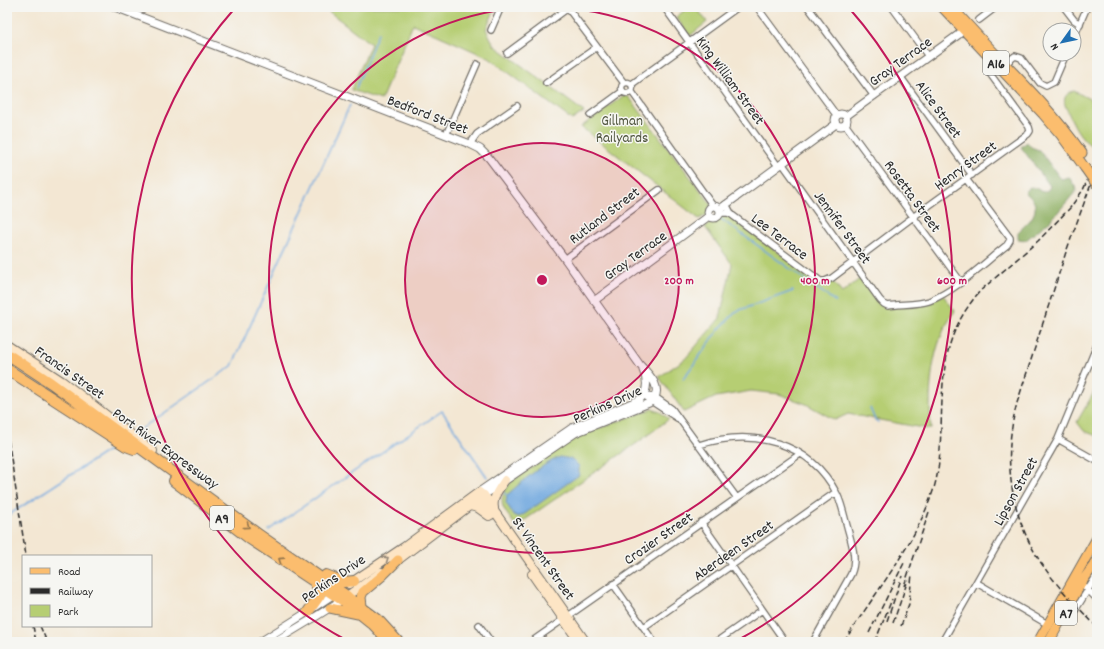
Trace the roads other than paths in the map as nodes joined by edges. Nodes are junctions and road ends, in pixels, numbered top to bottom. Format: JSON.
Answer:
{"nodes":[{"id":1,"x":115,"y":7,"type":"edge"},
{"id":2,"x":501,"y":7,"type":"edge"},
{"id":3,"x":568,"y":7,"type":"edge"},
{"id":4,"x":664,"y":7,"type":"edge"},
{"id":5,"x":738,"y":7,"type":"edge"},
{"id":6,"x":757,"y":7,"type":"edge"},
{"id":7,"x":808,"y":7,"type":"edge"},
{"id":8,"x":892,"y":7,"type":"edge"},
{"id":9,"x":942,"y":7,"type":"edge"},
{"id":10,"x":952,"y":7,"type":"edge"},
{"id":11,"x":996,"y":7,"type":"edge"},
{"id":12,"x":1064,"y":7,"type":"edge"},
{"id":13,"x":1087,"y":7,"type":"edge"},
{"id":14,"x":979,"y":20,"type":"dead end"},
{"id":15,"x":1077,"y":22,"type":"edge"},
{"id":16,"x":1081,"y":22,"type":"edge"},
{"id":17,"x":966,"y":28,"type":"junction"},
{"id":18,"x":491,"y":30,"type":"dead end"},
{"id":19,"x":689,"y":42,"type":"junction"},
{"id":20,"x":597,"y":47,"type":"junction"},
{"id":21,"x":507,"y":52,"type":"dead end"},
{"id":22,"x":928,"y":56,"type":"junction"},
{"id":23,"x":1063,"y":62,"type":"edge"},
{"id":24,"x":1006,"y":63,"type":"junction"},
{"id":25,"x":477,"y":64,"type":"dead end"},
{"id":26,"x":988,"y":71,"type":"dead end"},
{"id":27,"x":900,"y":76,"type":"junction"},
{"id":28,"x":546,"y":83,"type":"dead end"},
{"id":29,"x":624,"y":83,"type":"junction"},
{"id":30,"x":632,"y":84,"type":"junction"},
{"id":31,"x":622,"y":91,"type":"junction"},
{"id":32,"x":632,"y":92,"type":"junction"},
{"id":33,"x":874,"y":96,"type":"junction"},
{"id":34,"x":517,"y":106,"type":"dead end"},
{"id":35,"x":590,"y":115,"type":"dead end"},
{"id":36,"x":837,"y":116,"type":"junction"},
{"id":37,"x":845,"y":120,"type":"junction"},
{"id":38,"x":836,"y":124,"type":"junction"},
{"id":39,"x":446,"y":135,"type":"junction"},
{"id":40,"x":470,"y":144,"type":"junction"},
{"id":41,"x":780,"y":165,"type":"junction"},
{"id":42,"x":1087,"y":165,"type":"junction"},
{"id":43,"x":972,"y":175,"type":"junction"},
{"id":44,"x":1097,"y":176,"type":"edge"},
{"id":45,"x":966,"y":179,"type":"junction"},
{"id":46,"x":1097,"y":185,"type":"edge"},
{"id":47,"x":658,"y":190,"type":"dead end"},
{"id":48,"x":726,"y":204,"type":"junction"},
{"id":49,"x":718,"y":209,"type":"junction"},
{"id":50,"x":732,"y":215,"type":"junction"},
{"id":51,"x":709,"y":216,"type":"junction"},
{"id":52,"x":913,"y":217,"type":"junction"},
{"id":53,"x":565,"y":259,"type":"junction"},
{"id":54,"x":854,"y":262,"type":"junction"},
{"id":55,"x":961,"y":282,"type":"junction"},
{"id":56,"x":594,"y":301,"type":"junction"},
{"id":57,"x":7,"y":345,"type":"edge"},
{"id":58,"x":1097,"y":345,"type":"edge"},
{"id":59,"x":7,"y":354,"type":"edge"},
{"id":60,"x":7,"y":360,"type":"edge"},
{"id":61,"x":640,"y":365,"type":"junction"},
{"id":62,"x":7,"y":369,"type":"edge"},
{"id":63,"x":50,"y":386,"type":"junction"},
{"id":64,"x":643,"y":396,"type":"junction"},
{"id":65,"x":653,"y":399,"type":"junction"},
{"id":66,"x":1058,"y":439,"type":"junction"},
{"id":67,"x":699,"y":445,"type":"junction"},
{"id":68,"x":134,"y":449,"type":"junction"},
{"id":69,"x":153,"y":451,"type":"joint"},
{"id":70,"x":800,"y":454,"type":"junction"},
{"id":71,"x":1097,"y":461,"type":"edge"},
{"id":72,"x":505,"y":480,"type":"junction"},
{"id":73,"x":836,"y":492,"type":"junction"},
{"id":74,"x":204,"y":495,"type":"junction"},
{"id":75,"x":481,"y":495,"type":"junction"},
{"id":76,"x":737,"y":498,"type":"junction"},
{"id":77,"x":470,"y":506,"type":"junction"},
{"id":78,"x":493,"y":514,"type":"junction"},
{"id":79,"x":701,"y":522,"type":"junction"},
{"id":80,"x":1097,"y":538,"type":"edge"},
{"id":81,"x":293,"y":557,"type":"junction"},
{"id":82,"x":398,"y":560,"type":"junction"},
{"id":83,"x":1097,"y":561,"type":"edge"},
{"id":84,"x":731,"y":565,"type":"junction"},
{"id":85,"x":1082,"y":568,"type":"junction"},
{"id":86,"x":1097,"y":575,"type":"edge"},
{"id":87,"x":314,"y":581,"type":"junction"},
{"id":88,"x":354,"y":581,"type":"junction"},
{"id":89,"x":977,"y":583,"type":"junction"},
{"id":90,"x":1081,"y":583,"type":"junction"},
{"id":91,"x":613,"y":584,"type":"junction"},
{"id":92,"x":1069,"y":587,"type":"junction"},
{"id":93,"x":1088,"y":589,"type":"junction"},
{"id":94,"x":341,"y":595,"type":"junction"},
{"id":95,"x":1097,"y":599,"type":"edge"},
{"id":96,"x":330,"y":608,"type":"junction"},
{"id":97,"x":360,"y":610,"type":"junction"},
{"id":98,"x":762,"y":610,"type":"junction"},
{"id":99,"x":307,"y":612,"type":"junction"},
{"id":100,"x":566,"y":617,"type":"junction"},
{"id":101,"x":1063,"y":618,"type":"junction"},
{"id":102,"x":1048,"y":624,"type":"junction"},
{"id":103,"x":479,"y":625,"type":"dead end"},
{"id":104,"x":644,"y":627,"type":"junction"},
{"id":105,"x":1056,"y":629,"type":"junction"},
{"id":106,"x":260,"y":642,"type":"edge"},
{"id":107,"x":274,"y":642,"type":"edge"},
{"id":108,"x":389,"y":642,"type":"edge"},
{"id":109,"x":399,"y":642,"type":"edge"},
{"id":110,"x":491,"y":642,"type":"edge"},
{"id":111,"x":531,"y":642,"type":"edge"},
{"id":112,"x":579,"y":642,"type":"edge"},
{"id":113,"x":586,"y":642,"type":"edge"},
{"id":114,"x":654,"y":642,"type":"edge"},
{"id":115,"x":716,"y":642,"type":"edge"},
{"id":116,"x":785,"y":642,"type":"edge"},
{"id":117,"x":813,"y":642,"type":"edge"},
{"id":118,"x":942,"y":642,"type":"edge"},
{"id":119,"x":1038,"y":642,"type":"edge"},
{"id":120,"x":1049,"y":642,"type":"edge"}],
"edges":[{"from":1,"to":39,"type":"street","name":"Bedford Street"},
{"from":2,"to":18,"type":"street"},
{"from":3,"to":20,"type":"street"},
{"from":3,"to":21,"type":"street"},
{"from":4,"to":19,"type":"street","name":"King William Street"},
{"from":5,"to":19,"type":"street"},
{"from":6,"to":36,"type":"street"},
{"from":7,"to":33,"type":"street"},
{"from":8,"to":22,"type":"street"},
{"from":9,"to":17,"type":"main road","number":"A16"},
{"from":10,"to":17,"type":"main road","number":"A16"},
{"from":11,"to":14,"type":"street"},
{"from":12,"to":15,"type":"street"},
{"from":13,"to":16,"type":"street"},
{"from":17,"to":22,"type":"street","name":"Gray Terrace"},
{"from":17,"to":24,"type":"main road","number":"A16"},
{"from":17,"to":42,"type":"main road","number":"A16"},
{"from":19,"to":30,"type":"street"},
{"from":19,"to":41,"type":"street","name":"King William Street"},
{"from":20,"to":28,"type":"street"},
{"from":20,"to":29,"type":"street"},
{"from":22,"to":27,"type":"street","name":"Gray Terrace"},
{"from":23,"to":24,"type":"street"},
{"from":24,"to":42,"type":"main road","number":"A16"},
{"from":25,"to":39,"type":"street"},
{"from":26,"to":43,"type":"street","name":"Henry Street"},
{"from":27,"to":33,"type":"street","name":"Gray Terrace"},
{"from":27,"to":43,"type":"street","name":"Alice Street"},
{"from":29,"to":30,"type":"street"},
{"from":29,"to":31,"type":"street"},
{"from":30,"to":32,"type":"street"},
{"from":31,"to":32,"type":"street"},
{"from":31,"to":35,"type":"street"},
{"from":32,"to":49,"type":"street"},
{"from":33,"to":37,"type":"street","name":"Gray Terrace"},
{"from":34,"to":40,"type":"street"},
{"from":36,"to":37,"type":"street"},
{"from":36,"to":38,"type":"street"},
{"from":37,"to":38,"type":"street"},
{"from":37,"to":52,"type":"street","name":"Rosetta Street"},
{"from":38,"to":41,"type":"street"},
{"from":39,"to":40,"type":"street","name":"Bedford Street"},
{"from":40,"to":53,"type":"street","name":"Bedford Street"},
{"from":41,"to":48,"type":"street"},
{"from":41,"to":54,"type":"street","name":"Jennifer Street"},
{"from":42,"to":44,"type":"main road","number":"A16"},
{"from":42,"to":46,"type":"main road","number":"A16","bridge":true},
{"from":43,"to":45,"type":"street","name":"Henry Street"},
{"from":45,"to":52,"type":"street","name":"Henry Street"},
{"from":45,"to":55,"type":"street"},
{"from":47,"to":53,"type":"street","name":"Rutland Street"},
{"from":48,"to":49,"type":"street"},
{"from":48,"to":50,"type":"street","name":"Lee Terrace"},
{"from":49,"to":50,"type":"street","name":"Lee Terrace"},
{"from":49,"to":51,"type":"street"},
{"from":49,"to":51,"type":"street"},
{"from":50,"to":54,"type":"street","name":"Lee Terrace"},
{"from":51,"to":56,"type":"street","name":"Gray Terrace"},
{"from":52,"to":54,"type":"street","name":"Henry Street"},
{"from":52,"to":55,"type":"street","name":"Rosetta Street"},
{"from":53,"to":56,"type":"street","name":"Bedford Street"},
{"from":54,"to":55,"type":"street","name":"Jennifer Street"},
{"from":56,"to":61,"type":"street","name":"Bedford Street"},
{"from":57,"to":69,"type":"main road","name":"Francis Street"},
{"from":58,"to":66,"type":"street","name":"Lipson Street"},
{"from":59,"to":63,"type":"highway","name":"Port River Expressway","number":"A9"},
{"from":60,"to":63,"type":"highway","name":"Port River Expressway","number":"A9"},
{"from":61,"to":64,"type":"street","name":"Perkins Drive"},
{"from":61,"to":65,"type":"street","name":"Perkins Drive"},
{"from":62,"to":68,"type":"highway"},
{"from":63,"to":68,"type":"highway","name":"Port River Expressway","number":"A9"},
{"from":63,"to":74,"type":"highway","name":"Port River Expressway","number":"A9"},
{"from":64,"to":65,"type":"street"},
{"from":64,"to":75,"type":"street","name":"Perkins Drive"},
{"from":65,"to":67,"type":"street"},
{"from":65,"to":72,"type":"street","name":"Perkins Drive"},
{"from":66,"to":71,"type":"street"},
{"from":66,"to":89,"type":"street","name":"Lipson Street"},
{"from":67,"to":70,"type":"street"},
{"from":67,"to":76,"type":"street"},
{"from":87,"to":68,"type":"highway","name":"Port River Expressway","number":"A9","one_way":true},
{"from":69,"to":74,"type":"highway"},
{"from":70,"to":73,"type":"street"},
{"from":70,"to":76,"type":"street","name":"Crozier Street"},
{"from":72,"to":75,"type":"street","name":"Perkins Drive"},
{"from":72,"to":78,"type":"main road"},
{"from":73,"to":84,"type":"street","name":"Aberdeen Street"},
{"from":73,"to":117,"type":"street"},
{"from":74,"to":81,"type":"highway","name":"Port River Expressway","number":"A9","one_way":true},
{"from":75,"to":77,"type":"main road","name":"Perkins Drive"},
{"from":75,"to":78,"type":"main road","name":"St Vincent Street"},
{"from":88,"to":75,"type":"main road","name":"Perkins Drive","one_way":true},
{"from":76,"to":79,"type":"street","name":"Crozier Street"},
{"from":77,"to":78,"type":"main road"},
{"from":77,"to":82,"type":"main road","name":"Perkins Drive"},
{"from":78,"to":100,"type":"main road","name":"St Vincent Street"},
{"from":79,"to":84,"type":"street"},
{"from":79,"to":91,"type":"street","name":"Crozier Street"},
{"from":80,"to":85,"type":"main road","number":"A7"},
{"from":81,"to":88,"type":"highway"},
{"from":81,"to":94,"type":"highway","name":"Port River Expressway","number":"A9"},
{"from":82,"to":94,"type":"main road","name":"Perkins Drive"},
{"from":82,"to":97,"type":"main road"},
{"from":83,"to":90,"type":"main road","number":"A7"},
{"from":84,"to":98,"type":"street"},
{"from":84,"to":104,"type":"street","name":"Aberdeen Street"},
{"from":85,"to":90,"type":"main road"},
{"from":85,"to":92,"type":"main road","number":"A7"},
{"from":86,"to":93,"type":"street"},
{"from":87,"to":94,"type":"highway","name":"Port River Expressway","number":"A9"},
{"from":87,"to":99,"type":"highway"},
{"from":88,"to":94,"type":"main road","name":"Perkins Drive"},
{"from":89,"to":102,"type":"street"},
{"from":89,"to":118,"type":"street","name":"Lipson Street"},
{"from":90,"to":92,"type":"main road"},
{"from":90,"to":93,"type":"street"},
{"from":90,"to":101,"type":"main road","number":"A7"},
{"from":91,"to":100,"type":"street","name":"Crozier Street"},
{"from":91,"to":104,"type":"street"},
{"from":92,"to":102,"type":"main road","number":"A7"},
{"from":93,"to":95,"type":"street"},
{"from":93,"to":101,"type":"street"},
{"from":94,"to":96,"type":"street","name":"Perkins Drive"},
{"from":94,"to":97,"type":"main road","name":"Port River Expressway","number":"A9"},
{"from":94,"to":99,"type":"street","name":"Perkins Drive"},
{"from":96,"to":97,"type":"main road"},
{"from":96,"to":107,"type":"street","name":"Perkins Drive"},
{"from":97,"to":108,"type":"main road","name":"Port River Expressway","number":"A9"},
{"from":97,"to":109,"type":"main road","name":"Port River Expressway","number":"A9"},
{"from":98,"to":115,"type":"street"},
{"from":98,"to":116,"type":"street"},
{"from":99,"to":106,"type":"street","name":"Perkins Drive"},
{"from":100,"to":111,"type":"street","name":"Crozier Street"},
{"from":100,"to":112,"type":"main road","name":"St Vincent Street"},
{"from":100,"to":113,"type":"main road","name":"St Vincent Street"},
{"from":101,"to":105,"type":"main road","number":"A7"},
{"from":102,"to":105,"type":"street"},
{"from":102,"to":119,"type":"main road","number":"A7"},
{"from":103,"to":110,"type":"street"},
{"from":104,"to":114,"type":"street"},
{"from":105,"to":120,"type":"main road","number":"A7"}]}
